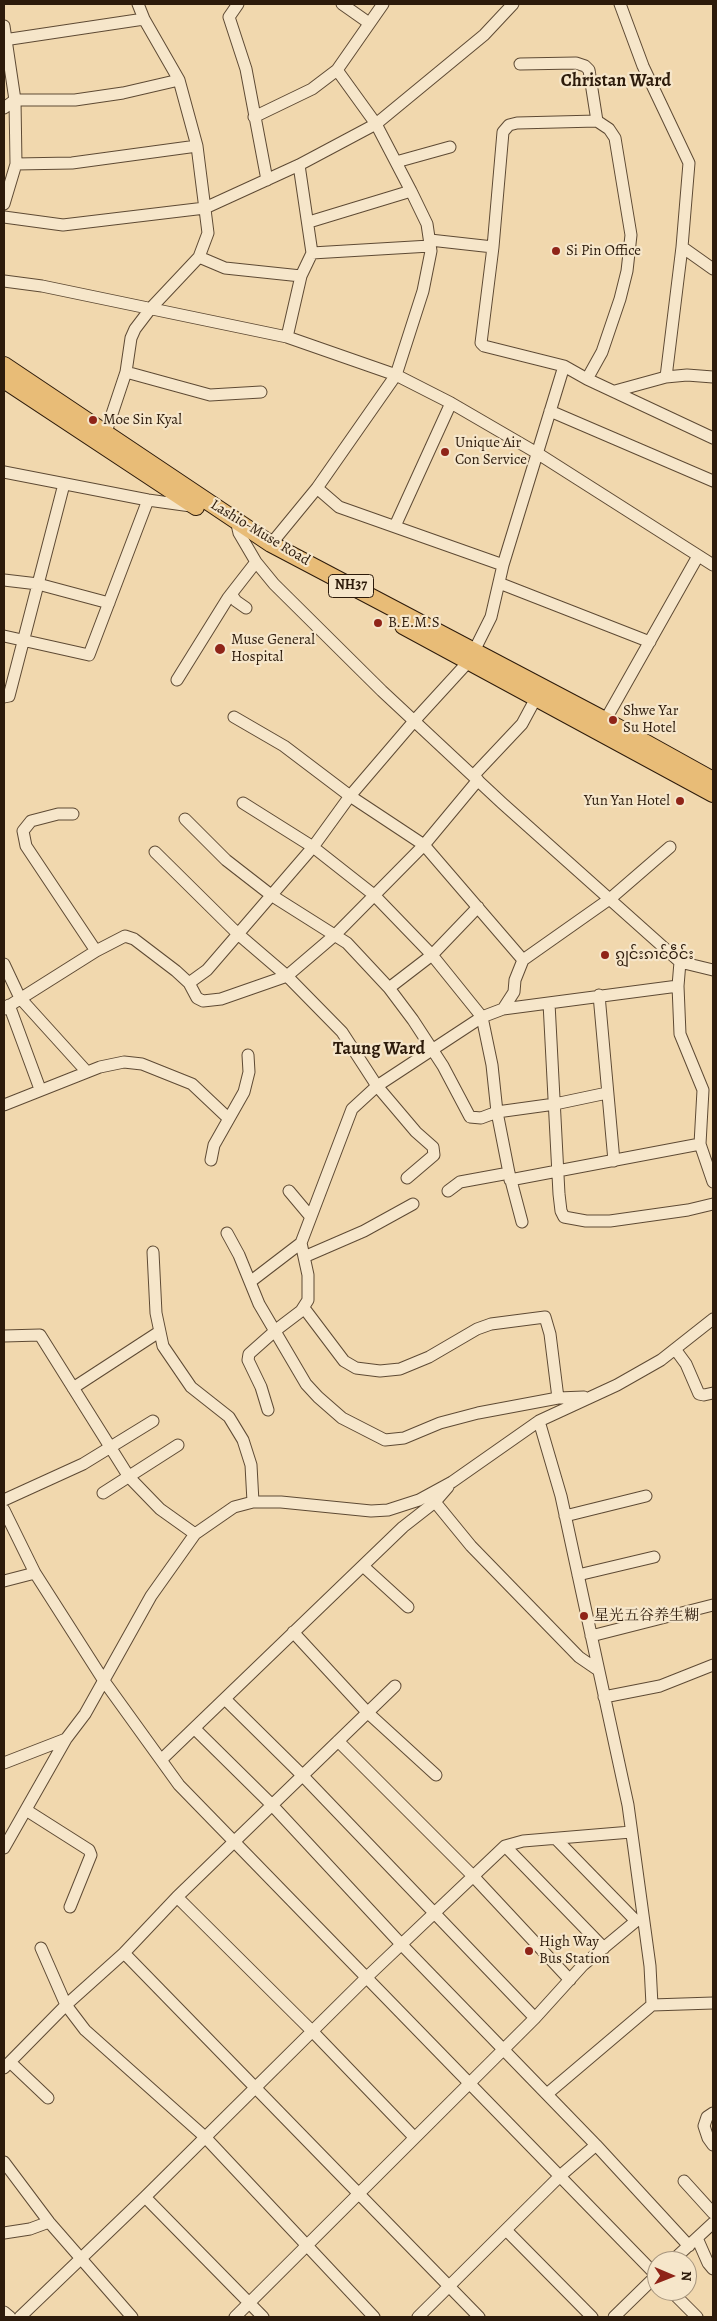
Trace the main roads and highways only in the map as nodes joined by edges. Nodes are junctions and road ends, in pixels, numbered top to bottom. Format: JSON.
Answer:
{"nodes":[{"id":1,"x":4,"y":365,"type":"edge"},
{"id":2,"x":4,"y":380,"type":"edge"},
{"id":3,"x":103,"y":438,"type":"junction"},
{"id":4,"x":237,"y":527,"type":"junction"},
{"id":5,"x":472,"y":656,"type":"junction"},
{"id":6,"x":602,"y":726,"type":"junction"},
{"id":7,"x":713,"y":780,"type":"edge"},
{"id":8,"x":713,"y":794,"type":"edge"}],
"edges":[{"from":1,"to":3,"type":"highway","name":"Lashio-Muse Road","number":"NH37"},
{"from":2,"to":3,"type":"highway","name":"Lashio-Muse Road","number":"NH37"},
{"from":3,"to":4,"type":"highway","name":"Lashio-Muse Road","number":"NH37"},
{"from":3,"to":4,"type":"highway","name":"Lashio-Muse Road","number":"NH37"},
{"from":4,"to":5,"type":"highway","name":"Lashio-Muse Road","number":"NH37"},
{"from":4,"to":5,"type":"highway","name":"Lashio-Muse Road","number":"NH37"},
{"from":5,"to":6,"type":"highway","name":"Lashio-Muse Road","number":"NH37"},
{"from":5,"to":6,"type":"highway","name":"Lashio-Muse Road","number":"NH37"},
{"from":6,"to":7,"type":"highway","name":"Lashio-Muse Road","number":"NH37"},
{"from":6,"to":8,"type":"highway","name":"Lashio-Muse Road","number":"NH37"}]}
